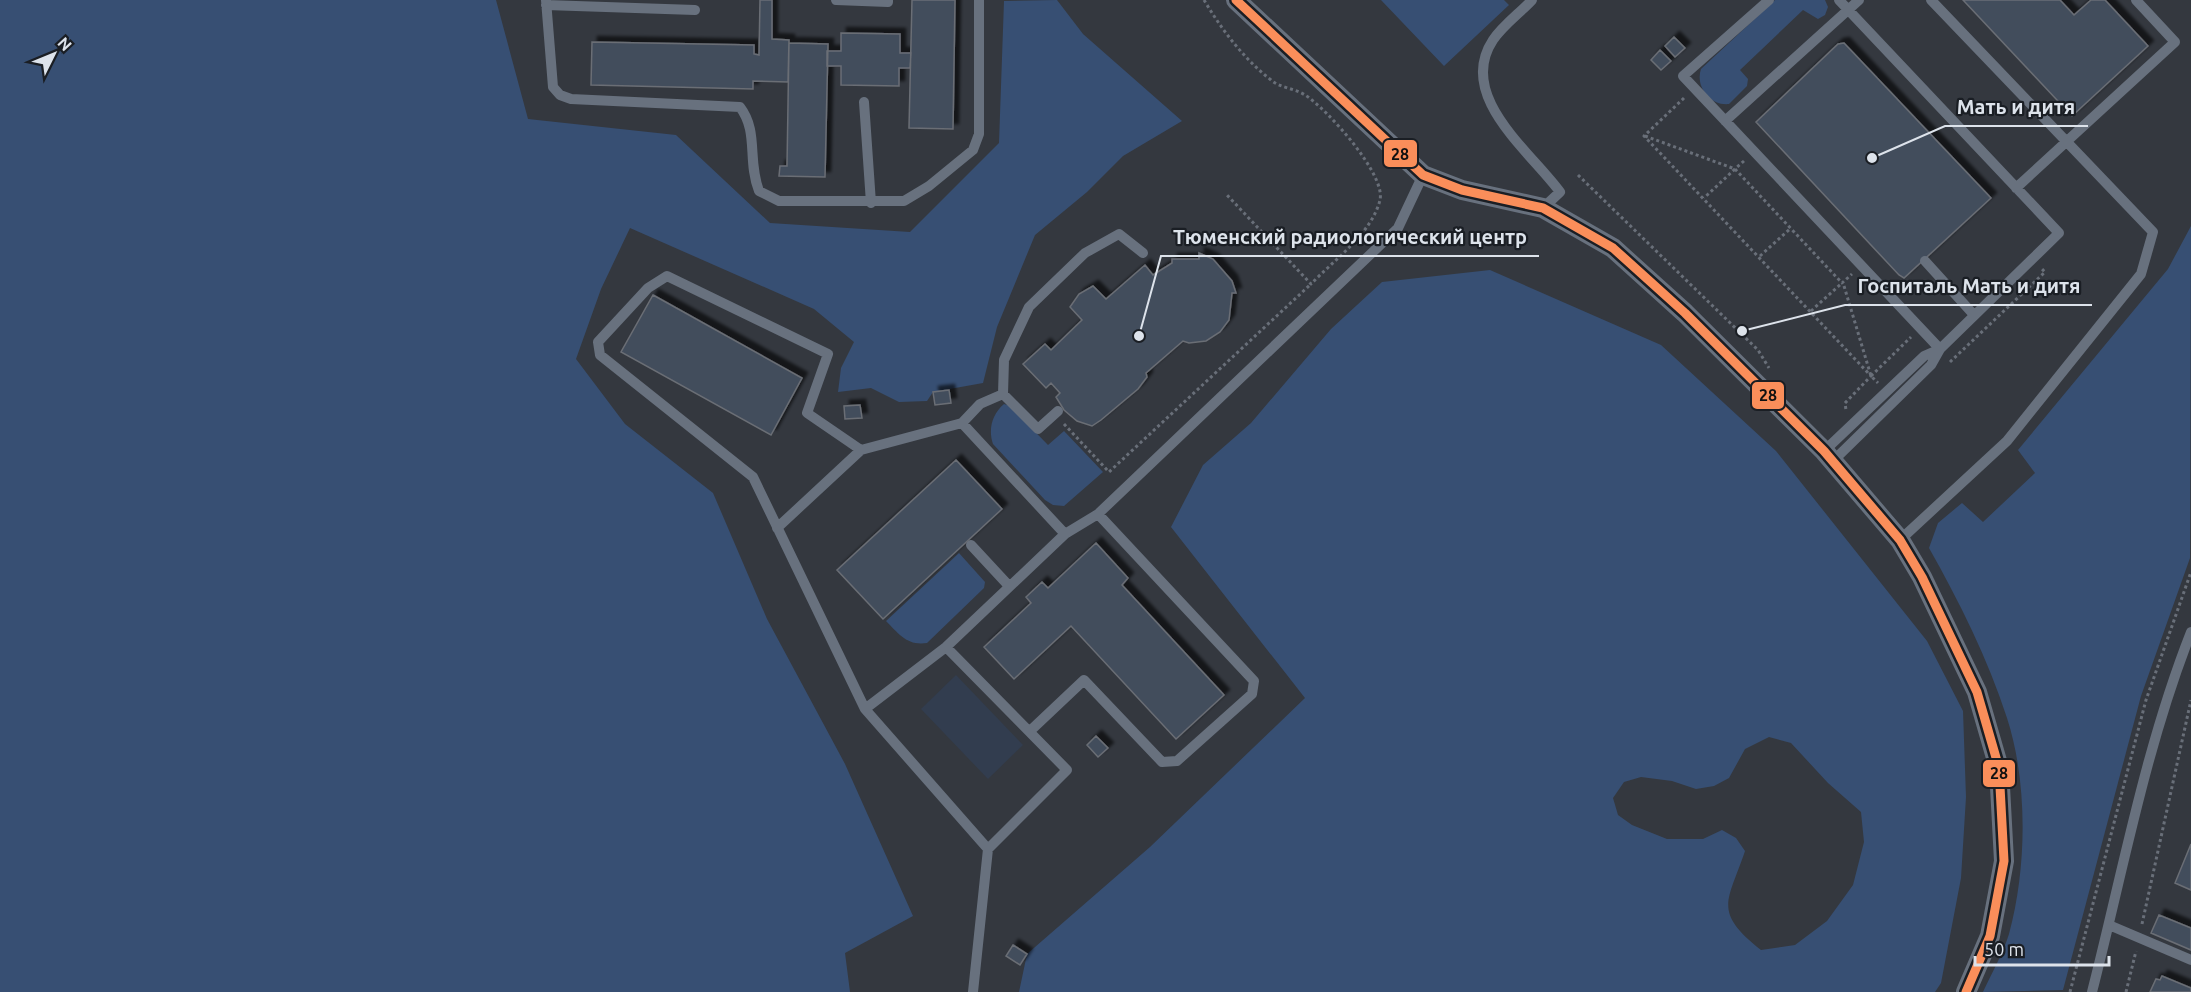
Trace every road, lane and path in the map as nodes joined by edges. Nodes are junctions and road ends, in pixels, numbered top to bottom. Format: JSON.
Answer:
{"nodes":[{"id":1,"x":836,"y":0,"type":"edge"},
{"id":2,"x":888,"y":0,"type":"edge"},
{"id":3,"x":979,"y":0,"type":"edge"},
{"id":4,"x":1204,"y":0,"type":"edge"},
{"id":5,"x":1236,"y":0,"type":"edge"},
{"id":6,"x":1532,"y":0,"type":"edge"},
{"id":7,"x":1769,"y":0,"type":"edge"},
{"id":8,"x":1839,"y":0,"type":"edge"},
{"id":9,"x":1859,"y":0,"type":"edge"},
{"id":10,"x":1931,"y":0,"type":"edge"},
{"id":11,"x":2136,"y":0,"type":"edge"},
{"id":12,"x":546,"y":2,"type":"edge"},
{"id":13,"x":695,"y":10,"type":"dead end"},
{"id":14,"x":1848,"y":10,"type":"junction"},
{"id":15,"x":1690,"y":97,"type":"dead end"},
{"id":16,"x":864,"y":102,"type":"dead end"},
{"id":17,"x":1725,"y":121,"type":"junction"},
{"id":18,"x":1644,"y":136,"type":"junction"},
{"id":19,"x":2066,"y":142,"type":"junction"},
{"id":20,"x":1747,"y":158,"type":"dead end"},
{"id":21,"x":1735,"y":169,"type":"junction"},
{"id":22,"x":1423,"y":175,"type":"junction"},
{"id":23,"x":1578,"y":175,"type":"dead end"},
{"id":24,"x":2016,"y":188,"type":"junction"},
{"id":25,"x":1227,"y":195,"type":"dead end"},
{"id":26,"x":1704,"y":198,"type":"junction"},
{"id":27,"x":871,"y":202,"type":"junction"},
{"id":28,"x":1543,"y":208,"type":"junction"},
{"id":29,"x":1791,"y":228,"type":"junction"},
{"id":30,"x":1143,"y":253,"type":"dead end"},
{"id":31,"x":1760,"y":256,"type":"junction"},
{"id":32,"x":2032,"y":259,"type":"junction"},
{"id":33,"x":1925,"y":261,"type":"dead end"},
{"id":34,"x":1855,"y":272,"type":"dead end"},
{"id":35,"x":1311,"y":284,"type":"junction"},
{"id":36,"x":1843,"y":284,"type":"junction"},
{"id":37,"x":1811,"y":311,"type":"junction"},
{"id":38,"x":1974,"y":315,"type":"junction"},
{"id":39,"x":1914,"y":334,"type":"dead end"},
{"id":40,"x":1940,"y":349,"type":"junction"},
{"id":41,"x":1944,"y":368,"type":"dead end"},
{"id":42,"x":1773,"y":375,"type":"dead end"},
{"id":43,"x":1872,"y":376,"type":"junction"},
{"id":44,"x":1886,"y":392,"type":"junction"},
{"id":45,"x":1003,"y":393,"type":"junction"},
{"id":46,"x":1056,"y":413,"type":"joint"},
{"id":47,"x":1841,"y":415,"type":"dead end"},
{"id":48,"x":962,"y":423,"type":"junction"},
{"id":49,"x":861,"y":450,"type":"junction"},
{"id":50,"x":1828,"y":456,"type":"junction"},
{"id":51,"x":1098,"y":514,"type":"junction"},
{"id":52,"x":777,"y":528,"type":"junction"},
{"id":53,"x":1065,"y":534,"type":"junction"},
{"id":54,"x":1900,"y":540,"type":"junction"},
{"id":55,"x":971,"y":545,"type":"dead end"},
{"id":56,"x":2191,"y":572,"type":"edge"},
{"id":57,"x":1009,"y":586,"type":"junction"},
{"id":58,"x":2191,"y":632,"type":"edge"},
{"id":59,"x":946,"y":647,"type":"junction"},
{"id":60,"x":2191,"y":700,"type":"edge"},
{"id":61,"x":865,"y":710,"type":"junction"},
{"id":62,"x":1030,"y":731,"type":"junction"},
{"id":63,"x":988,"y":849,"type":"junction"},
{"id":64,"x":2109,"y":925,"type":"junction"},
{"id":65,"x":2139,"y":936,"type":"junction"},
{"id":66,"x":2191,"y":960,"type":"edge"},
{"id":67,"x":973,"y":992,"type":"edge"},
{"id":68,"x":1966,"y":992,"type":"edge"},
{"id":69,"x":2070,"y":992,"type":"edge"},
{"id":70,"x":2092,"y":992,"type":"edge"},
{"id":71,"x":2126,"y":992,"type":"edge"}],
"edges":[{"from":1,"to":2,"type":"lane"},
{"from":3,"to":27,"type":"lane"},
{"from":4,"to":35,"type":"path"},
{"from":5,"to":22,"type":"street"},
{"from":6,"to":28,"type":"lane"},
{"from":7,"to":17,"type":"lane"},
{"from":8,"to":14,"type":"lane"},
{"from":9,"to":14,"type":"lane"},
{"from":10,"to":19,"type":"lane"},
{"from":11,"to":19,"type":"lane"},
{"from":12,"to":13,"type":"lane"},
{"from":12,"to":27,"type":"lane"},
{"from":14,"to":17,"type":"lane"},
{"from":14,"to":24,"type":"lane"},
{"from":15,"to":18,"type":"path"},
{"from":16,"to":27,"type":"lane"},
{"from":17,"to":40,"type":"lane"},
{"from":18,"to":21,"type":"path"},
{"from":18,"to":26,"type":"path"},
{"from":19,"to":24,"type":"lane"},
{"from":19,"to":54,"type":"lane"},
{"from":20,"to":21,"type":"path"},
{"from":21,"to":26,"type":"path"},
{"from":21,"to":29,"type":"path"},
{"from":22,"to":28,"type":"street"},
{"from":22,"to":51,"type":"lane"},
{"from":23,"to":42,"type":"path"},
{"from":24,"to":32,"type":"lane"},
{"from":25,"to":35,"type":"path"},
{"from":26,"to":31,"type":"path"},
{"from":28,"to":50,"type":"street"},
{"from":29,"to":31,"type":"path"},
{"from":29,"to":36,"type":"path"},
{"from":30,"to":45,"type":"lane"},
{"from":31,"to":37,"type":"path"},
{"from":32,"to":38,"type":"lane"},
{"from":32,"to":41,"type":"path"},
{"from":33,"to":38,"type":"lane"},
{"from":34,"to":36,"type":"path"},
{"from":35,"to":46,"type":"path"},
{"from":36,"to":37,"type":"path"},
{"from":36,"to":43,"type":"path"},
{"from":37,"to":43,"type":"path"},
{"from":38,"to":40,"type":"lane"},
{"from":39,"to":43,"type":"path"},
{"from":40,"to":44,"type":"lane"},
{"from":40,"to":50,"type":"lane"},
{"from":43,"to":44,"type":"path"},
{"from":43,"to":47,"type":"path"},
{"from":44,"to":50,"type":"lane"},
{"from":45,"to":46,"type":"lane"},
{"from":45,"to":48,"type":"lane"},
{"from":48,"to":49,"type":"lane"},
{"from":48,"to":53,"type":"lane"},
{"from":49,"to":52,"type":"lane"},
{"from":49,"to":52,"type":"lane"},
{"from":50,"to":54,"type":"street"},
{"from":51,"to":53,"type":"lane"},
{"from":51,"to":62,"type":"lane"},
{"from":52,"to":61,"type":"lane"},
{"from":53,"to":57,"type":"lane"},
{"from":54,"to":68,"type":"street"},
{"from":55,"to":57,"type":"lane"},
{"from":56,"to":69,"type":"path"},
{"from":57,"to":59,"type":"lane"},
{"from":58,"to":64,"type":"lane"},
{"from":59,"to":61,"type":"lane"},
{"from":59,"to":62,"type":"lane"},
{"from":60,"to":65,"type":"path"},
{"from":61,"to":63,"type":"lane"},
{"from":62,"to":63,"type":"lane"},
{"from":63,"to":67,"type":"lane"},
{"from":64,"to":65,"type":"lane"},
{"from":64,"to":70,"type":"lane"},
{"from":65,"to":66,"type":"lane"},
{"from":65,"to":71,"type":"path"}]}
